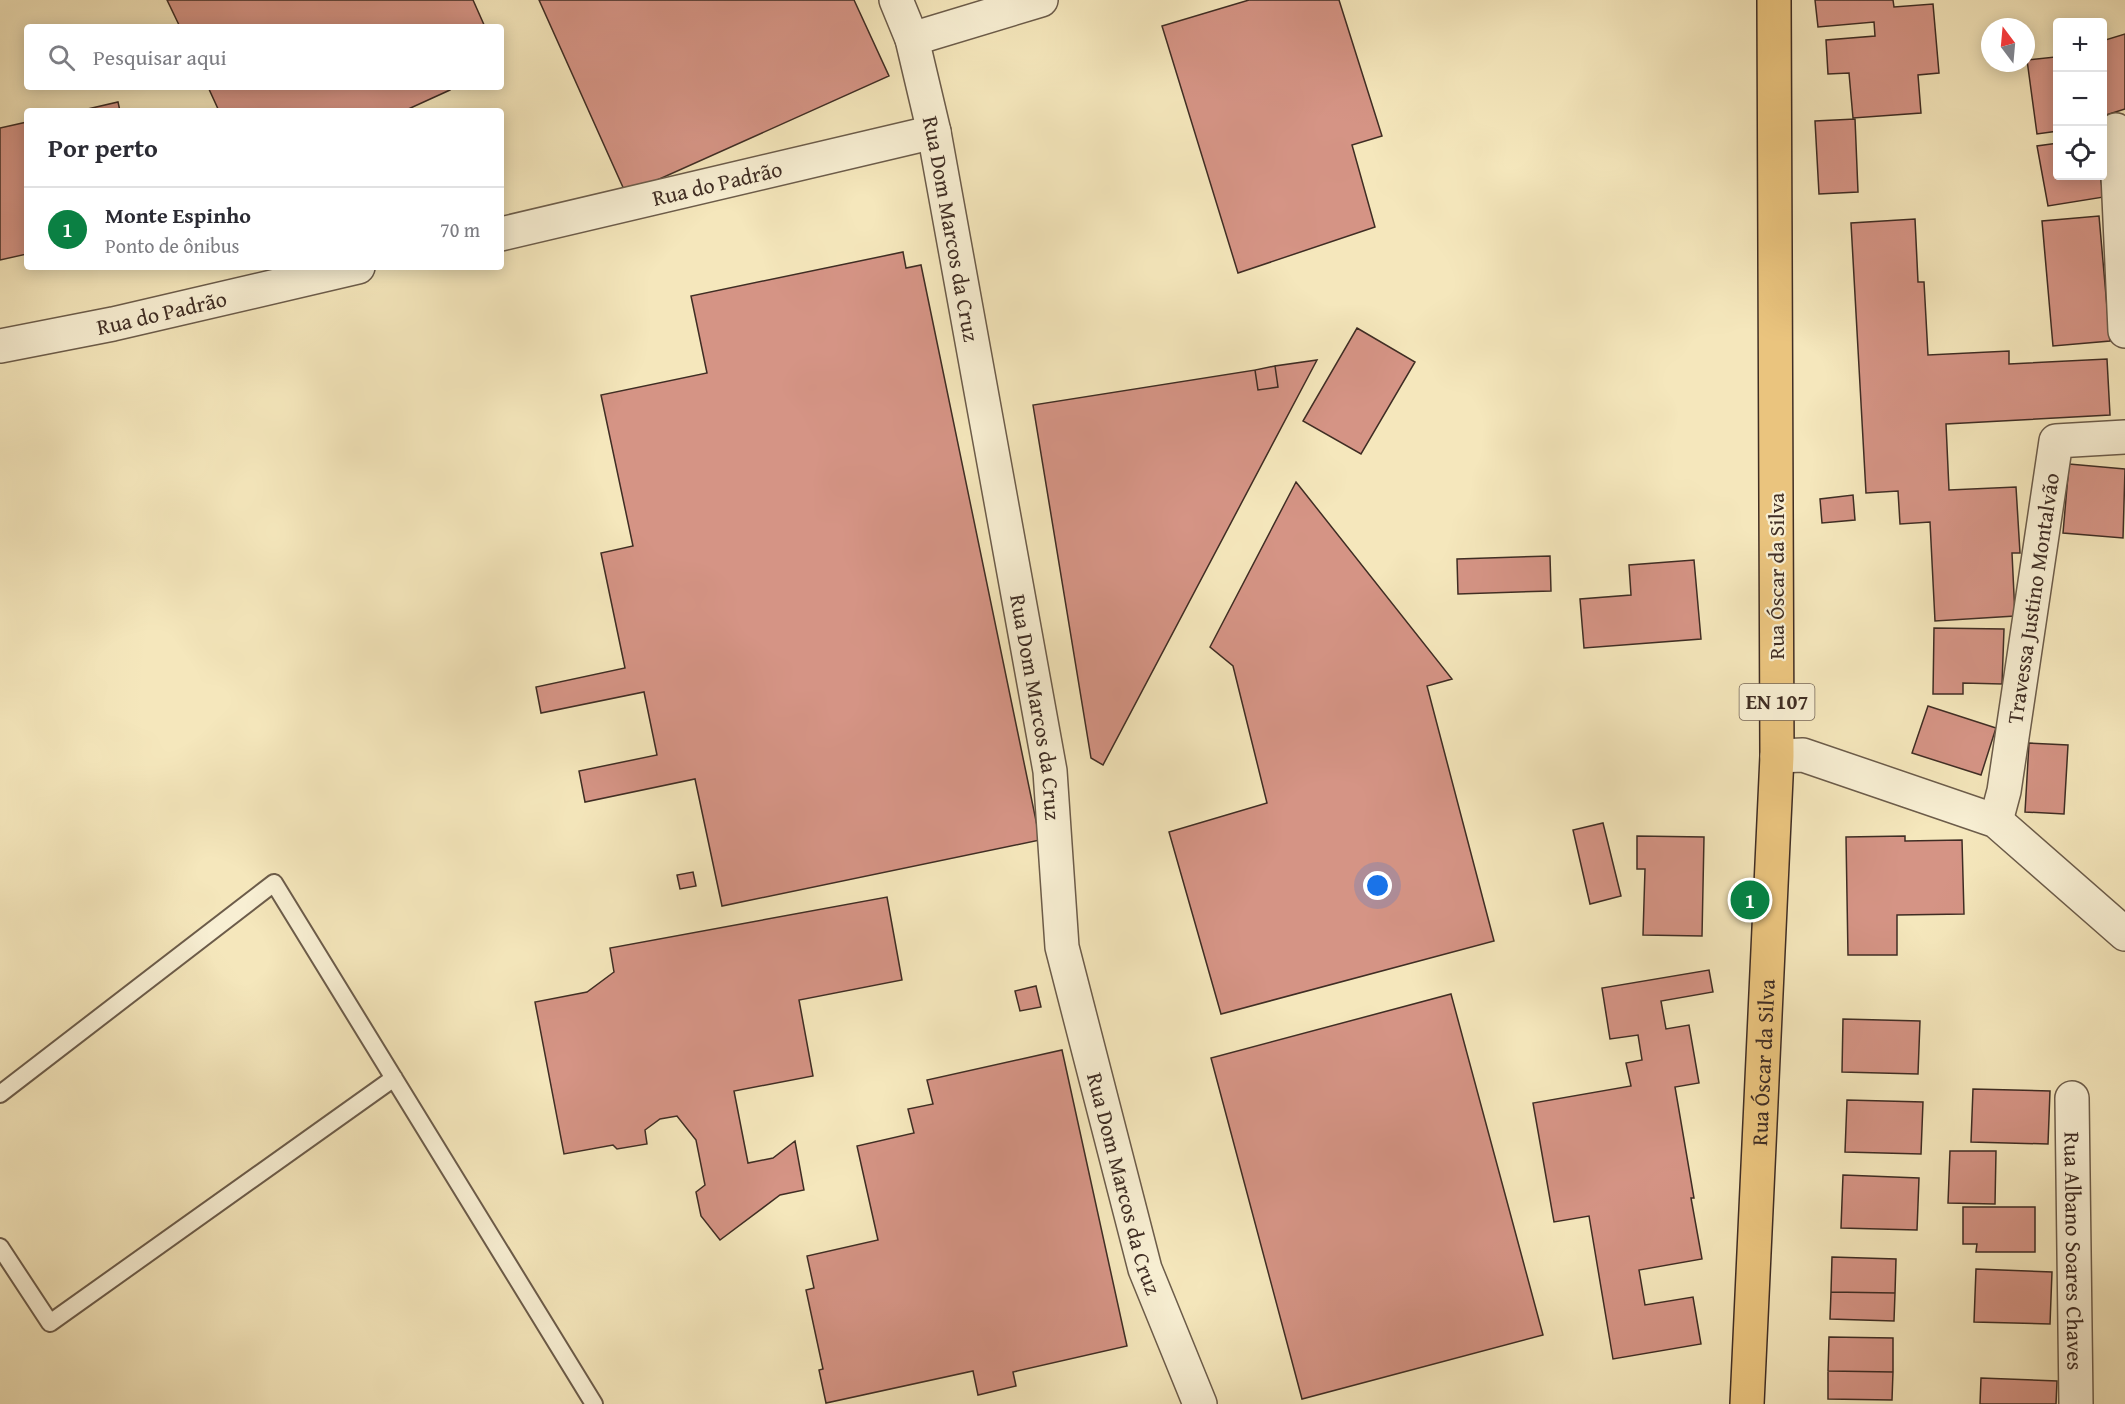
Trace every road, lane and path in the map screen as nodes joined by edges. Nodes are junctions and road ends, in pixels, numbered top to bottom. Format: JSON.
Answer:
{"nodes":[{"id":1,"x":896,"y":0,"type":"edge"},
{"id":2,"x":1041,"y":0,"type":"edge"},
{"id":3,"x":1774,"y":0,"type":"edge"},
{"id":4,"x":912,"y":39,"type":"junction"},
{"id":5,"x":2116,"y":130,"type":"dead end"},
{"id":6,"x":934,"y":132,"type":"junction"},
{"id":7,"x":504,"y":233,"type":"edge"},
{"id":8,"x":345,"y":270,"type":"edge"},
{"id":9,"x":2125,"y":332,"type":"edge"},
{"id":10,"x":0,"y":346,"type":"edge"},
{"id":11,"x":2125,"y":437,"type":"edge"},
{"id":12,"x":1777,"y":756,"type":"junction"},
{"id":13,"x":1996,"y":821,"type":"junction"},
{"id":14,"x":2125,"y":934,"type":"edge"},
{"id":15,"x":394,"y":1078,"type":"junction"},
{"id":16,"x":0,"y":1094,"type":"edge"},
{"id":17,"x":2072,"y":1098,"type":"dead end"},
{"id":18,"x":0,"y":1246,"type":"edge"},
{"id":19,"x":594,"y":1404,"type":"edge"},
{"id":20,"x":1200,"y":1404,"type":"edge"},
{"id":21,"x":1747,"y":1404,"type":"edge"},
{"id":22,"x":2076,"y":1404,"type":"edge"}],
"edges":[{"from":1,"to":4,"type":"street","name":"Rua Dom Marcos da Cruz"},
{"from":2,"to":4,"type":"street"},
{"from":3,"to":12,"type":"main road","name":"Rua Óscar da Silva","number":"EN 107"},
{"from":4,"to":6,"type":"street","name":"Rua Dom Marcos da Cruz"},
{"from":5,"to":9,"type":"street"},
{"from":6,"to":7,"type":"street","name":"Rua do Padrão"},
{"from":6,"to":20,"type":"street","name":"Rua Dom Marcos da Cruz"},
{"from":8,"to":10,"type":"street","name":"Rua do Padrão"},
{"from":11,"to":13,"type":"street","name":"Travessa Justino Montalvão"},
{"from":12,"to":13,"type":"street"},
{"from":12,"to":21,"type":"main road","name":"Rua Óscar da Silva","number":"EN 107"},
{"from":13,"to":14,"type":"street"},
{"from":15,"to":16,"type":"lane"},
{"from":15,"to":18,"type":"lane"},
{"from":15,"to":19,"type":"lane"},
{"from":17,"to":22,"type":"street","name":"Rua Albano Soares Chaves"}]}
